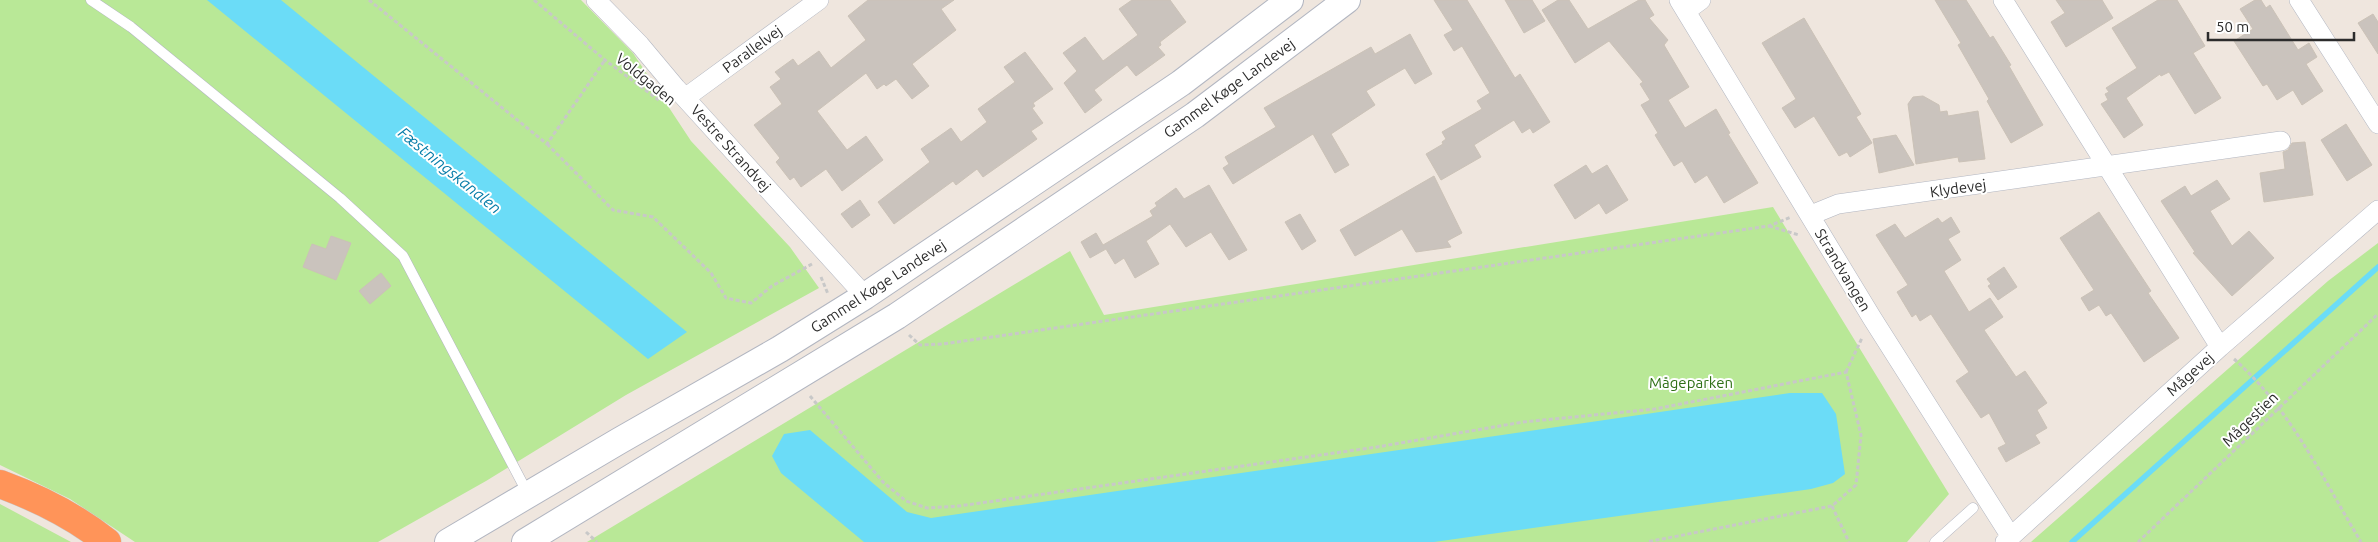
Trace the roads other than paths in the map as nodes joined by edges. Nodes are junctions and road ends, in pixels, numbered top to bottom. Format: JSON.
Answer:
{"nodes":[{"id":1,"x":91,"y":0,"type":"edge"},
{"id":2,"x":596,"y":0,"type":"edge"},
{"id":3,"x":819,"y":0,"type":"edge"},
{"id":4,"x":1290,"y":0,"type":"edge"},
{"id":5,"x":1347,"y":0,"type":"edge"},
{"id":6,"x":2003,"y":0,"type":"edge"},
{"id":7,"x":2299,"y":0,"type":"edge"},
{"id":8,"x":1689,"y":4,"type":"edge"},
{"id":9,"x":685,"y":98,"type":"junction"},
{"id":10,"x":2378,"y":124,"type":"edge"},
{"id":11,"x":2281,"y":140,"type":"dead end"},
{"id":12,"x":2107,"y":167,"type":"junction"},
{"id":13,"x":2378,"y":210,"type":"edge"},
{"id":14,"x":1809,"y":213,"type":"junction"},
{"id":15,"x":865,"y":296,"type":"junction"},
{"id":16,"x":2220,"y":347,"type":"junction"},
{"id":17,"x":0,"y":484,"type":"edge"},
{"id":18,"x":528,"y":494,"type":"junction"},
{"id":19,"x":1972,"y":508,"type":"dead end"},
{"id":20,"x":2008,"y":540,"type":"edge"},
{"id":21,"x":107,"y":542,"type":"edge"},
{"id":22,"x":448,"y":542,"type":"edge"},
{"id":23,"x":525,"y":542,"type":"edge"},
{"id":24,"x":1934,"y":542,"type":"edge"}],
"edges":[{"from":1,"to":18,"type":"lane"},
{"from":2,"to":9,"type":"street","name":"Vestre Strandvej"},
{"from":3,"to":9,"type":"street","name":"Parallelvej"},
{"from":4,"to":15,"type":"main road","name":"Gammel Køge Landevej"},
{"from":5,"to":23,"type":"main road","name":"Gammel Køge Landevej"},
{"from":6,"to":12,"type":"street"},
{"from":7,"to":10,"type":"street"},
{"from":8,"to":14,"type":"street","name":"Strandvangen"},
{"from":9,"to":15,"type":"street","name":"Vestre Strandvej"},
{"from":11,"to":12,"type":"street","name":"Klydevej"},
{"from":12,"to":14,"type":"street","name":"Klydevej"},
{"from":12,"to":16,"type":"street"},
{"from":13,"to":16,"type":"street","name":"Mågevej"},
{"from":14,"to":20,"type":"street","name":"Strandvangen"},
{"from":15,"to":18,"type":"main road","name":"Gammel Køge Landevej"},
{"from":16,"to":20,"type":"street","name":"Mågevej"},
{"from":17,"to":21,"type":"highway"},
{"from":18,"to":22,"type":"main road","name":"Gammel Køge Landevej"},
{"from":19,"to":24,"type":"lane"}]}
